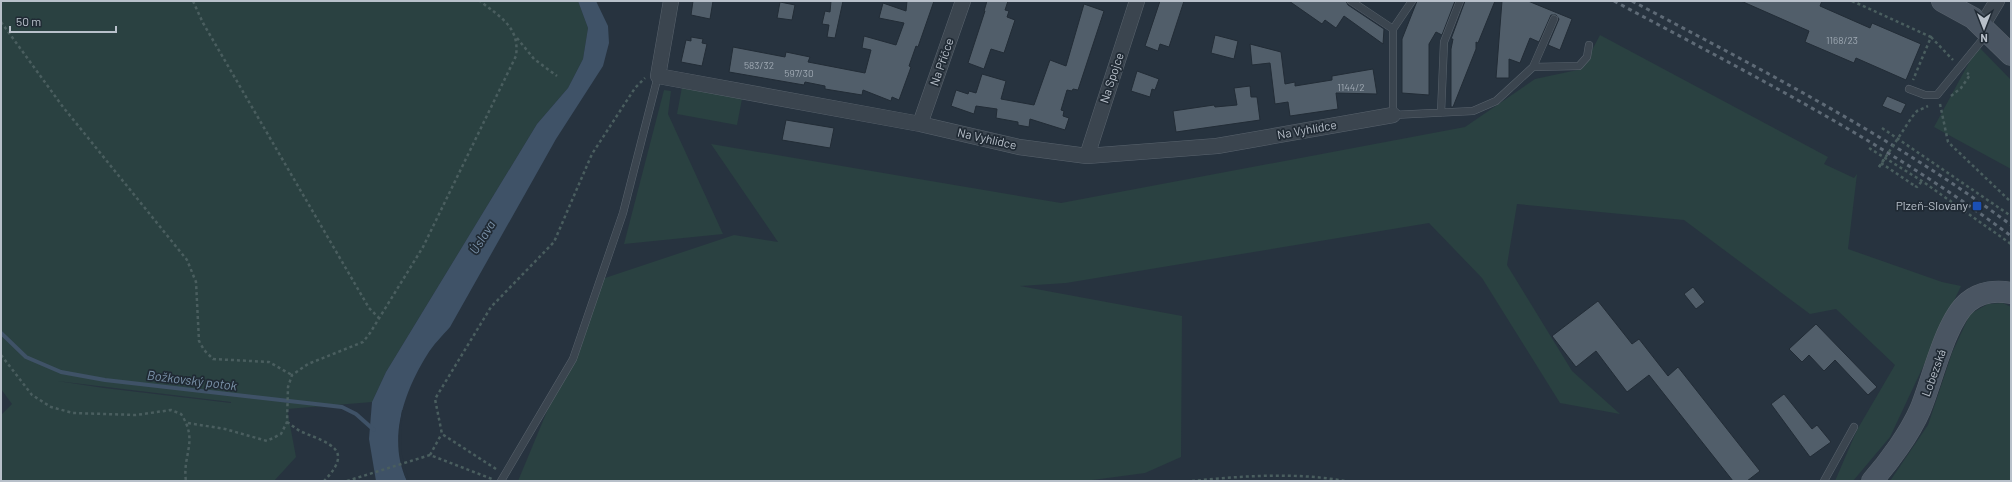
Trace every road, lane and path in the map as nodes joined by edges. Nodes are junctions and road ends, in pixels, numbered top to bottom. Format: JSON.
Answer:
{"nodes":[{"id":1,"x":193,"y":1,"type":"edge"},
{"id":2,"x":480,"y":1,"type":"edge"},
{"id":3,"x":671,"y":1,"type":"edge"},
{"id":4,"x":963,"y":1,"type":"edge"},
{"id":5,"x":1137,"y":1,"type":"edge"},
{"id":6,"x":1351,"y":1,"type":"edge"},
{"id":7,"x":1412,"y":1,"type":"edge"},
{"id":8,"x":1460,"y":1,"type":"edge"},
{"id":9,"x":1852,"y":1,"type":"edge"},
{"id":10,"x":1942,"y":1,"type":"edge"},
{"id":11,"x":1997,"y":1,"type":"edge"},
{"id":12,"x":1554,"y":19,"type":"dead end"},
{"id":13,"x":1,"y":22,"type":"edge"},
{"id":14,"x":1393,"y":29,"type":"junction"},
{"id":15,"x":1985,"y":29,"type":"junction"},
{"id":16,"x":516,"y":38,"type":"junction"},
{"id":17,"x":1589,"y":45,"type":"dead end"},
{"id":18,"x":2011,"y":55,"type":"edge"},
{"id":19,"x":1533,"y":67,"type":"junction"},
{"id":20,"x":658,"y":71,"type":"junction"},
{"id":21,"x":557,"y":76,"type":"dead end"},
{"id":22,"x":1909,"y":89,"type":"joint"},
{"id":23,"x":1940,"y":102,"type":"dead end"},
{"id":24,"x":1440,"y":113,"type":"junction"},
{"id":25,"x":1393,"y":115,"type":"junction"},
{"id":26,"x":1912,"y":117,"type":"dead end"},
{"id":27,"x":920,"y":124,"type":"junction"},
{"id":28,"x":1882,"y":128,"type":"dead end"},
{"id":29,"x":1869,"y":148,"type":"dead end"},
{"id":30,"x":1087,"y":156,"type":"junction"},
{"id":31,"x":1885,"y":158,"type":"junction"},
{"id":32,"x":1881,"y":163,"type":"junction"},
{"id":33,"x":1922,"y":181,"type":"junction"},
{"id":34,"x":2011,"y":202,"type":"edge"},
{"id":35,"x":2011,"y":216,"type":"edge"},
{"id":36,"x":2011,"y":244,"type":"edge"},
{"id":37,"x":2011,"y":293,"type":"edge"},
{"id":38,"x":379,"y":318,"type":"junction"},
{"id":39,"x":1,"y":355,"type":"edge"},
{"id":40,"x":292,"y":376,"type":"junction"},
{"id":41,"x":287,"y":422,"type":"junction"},
{"id":42,"x":188,"y":423,"type":"junction"},
{"id":43,"x":1854,"y":427,"type":"dead end"},
{"id":44,"x":442,"y":434,"type":"junction"},
{"id":45,"x":430,"y":455,"type":"junction"},
{"id":46,"x":503,"y":478,"type":"edge"},
{"id":47,"x":186,"y":481,"type":"edge"},
{"id":48,"x":324,"y":481,"type":"edge"},
{"id":49,"x":347,"y":481,"type":"edge"},
{"id":50,"x":496,"y":481,"type":"edge"},
{"id":51,"x":1192,"y":481,"type":"edge"},
{"id":52,"x":1345,"y":481,"type":"edge"},
{"id":53,"x":1824,"y":481,"type":"edge"},
{"id":54,"x":1872,"y":481,"type":"edge"}],
"edges":[{"from":1,"to":38,"type":"path"},
{"from":2,"to":16,"type":"path"},
{"from":3,"to":20,"type":"street"},
{"from":4,"to":27,"type":"street","name":"Na Příčce"},
{"from":5,"to":30,"type":"street","name":"Na Spojce"},
{"from":6,"to":14,"type":"lane"},
{"from":7,"to":14,"type":"lane"},
{"from":8,"to":24,"type":"lane"},
{"from":9,"to":22,"type":"path"},
{"from":10,"to":15,"type":"street"},
{"from":11,"to":15,"type":"street"},
{"from":12,"to":19,"type":"lane"},
{"from":13,"to":40,"type":"path"},
{"from":14,"to":25,"type":"lane"},
{"from":15,"to":18,"type":"street"},
{"from":15,"to":22,"type":"lane"},
{"from":16,"to":21,"type":"path"},
{"from":16,"to":38,"type":"path"},
{"from":17,"to":19,"type":"lane"},
{"from":19,"to":24,"type":"lane"},
{"from":20,"to":27,"type":"street","name":"Na Vyhlídce"},
{"from":20,"to":44,"type":"path"},
{"from":20,"to":46,"type":"lane"},
{"from":23,"to":34,"type":"path"},
{"from":24,"to":25,"type":"lane"},
{"from":25,"to":30,"type":"street","name":"Na Vyhlídce"},
{"from":26,"to":32,"type":"path","bridge":true},
{"from":27,"to":30,"type":"street","name":"Na Vyhlídce"},
{"from":28,"to":35,"type":"path"},
{"from":29,"to":31,"type":"path"},
{"from":31,"to":32,"type":"path","bridge":true},
{"from":31,"to":33,"type":"path"},
{"from":32,"to":33,"type":"path","bridge":true},
{"from":33,"to":36,"type":"path"},
{"from":37,"to":54,"type":"street","name":"Lobezská"},
{"from":38,"to":40,"type":"path"},
{"from":39,"to":42,"type":"path"},
{"from":40,"to":41,"type":"path"},
{"from":41,"to":42,"type":"path"},
{"from":41,"to":48,"type":"path"},
{"from":42,"to":47,"type":"path"},
{"from":43,"to":53,"type":"lane"},
{"from":44,"to":45,"type":"path"},
{"from":44,"to":46,"type":"path"},
{"from":45,"to":49,"type":"path"},
{"from":45,"to":50,"type":"path"},
{"from":51,"to":52,"type":"path"}]}
